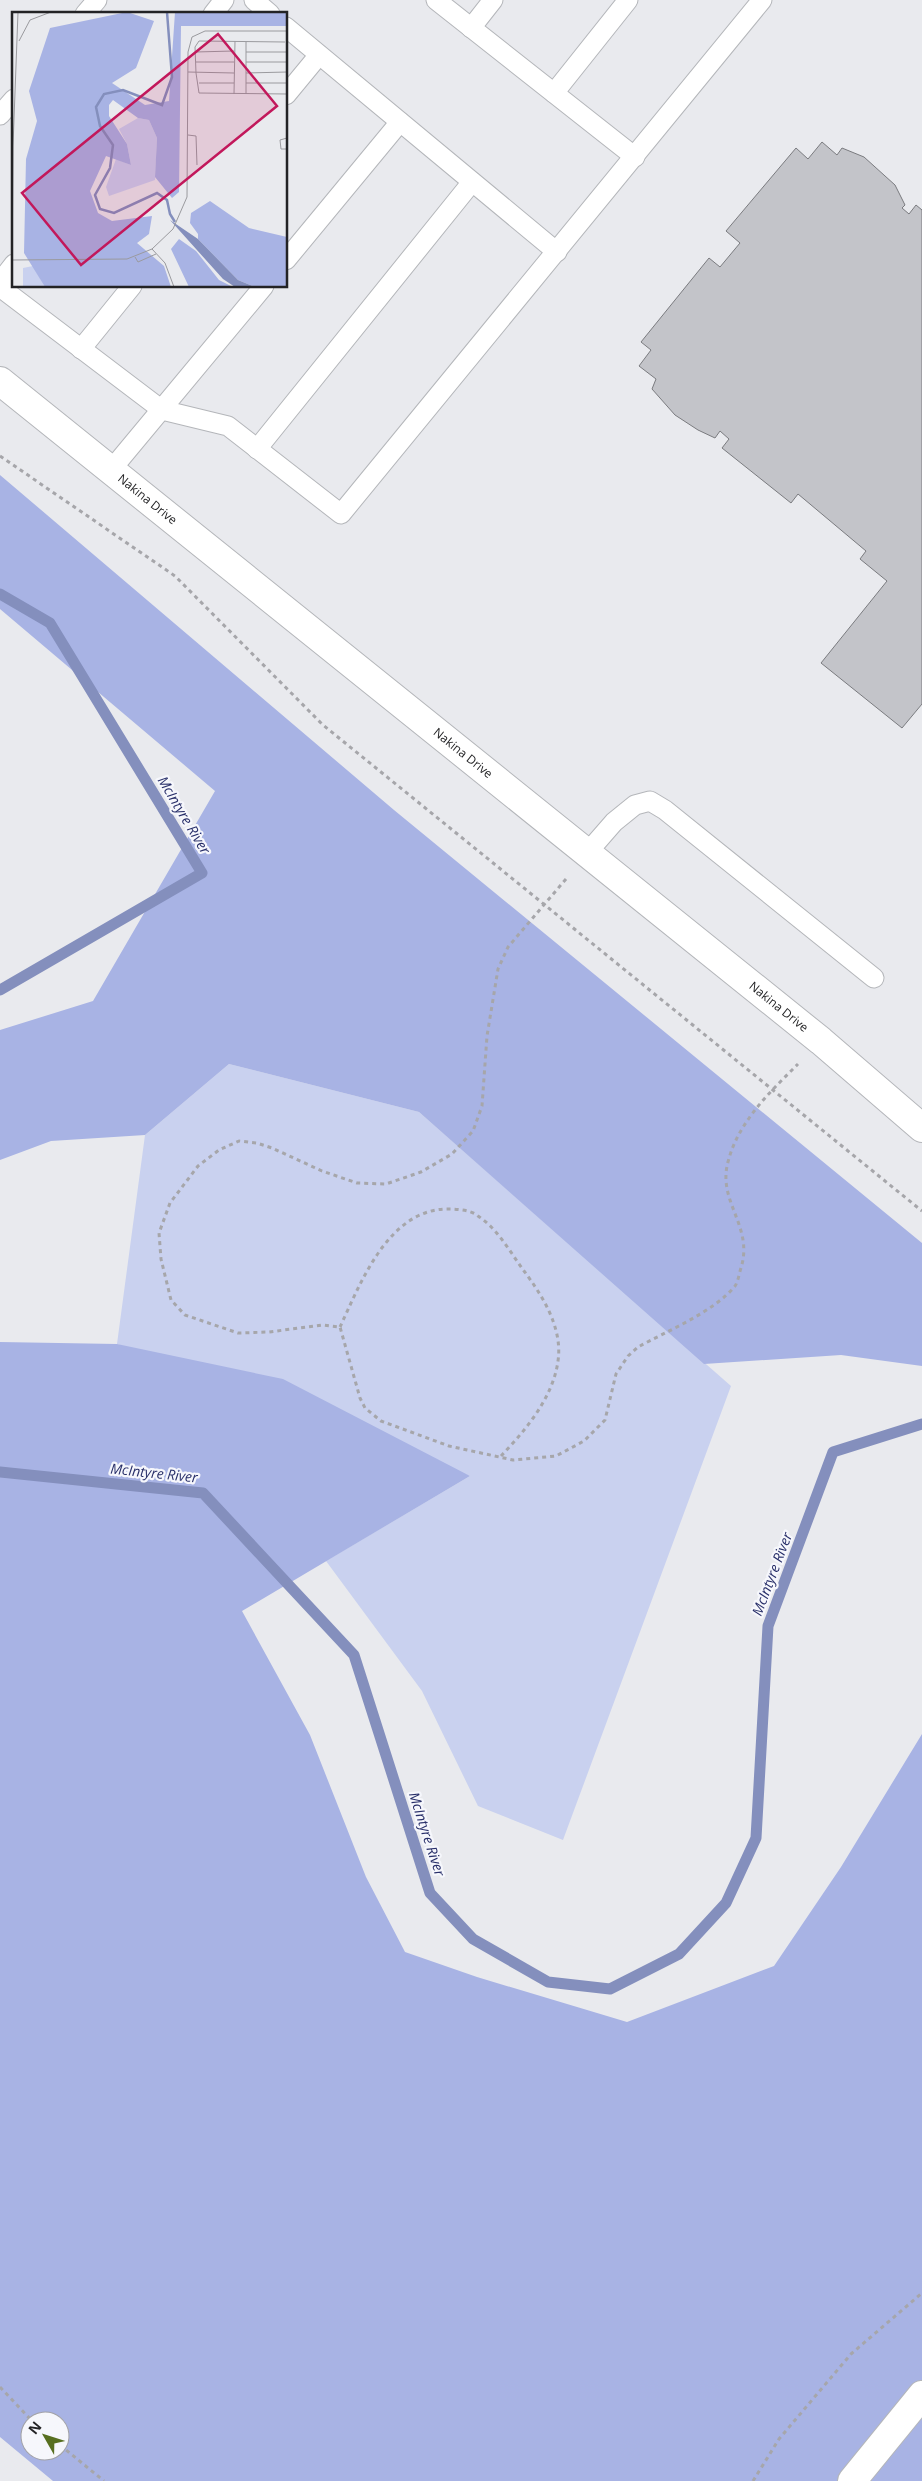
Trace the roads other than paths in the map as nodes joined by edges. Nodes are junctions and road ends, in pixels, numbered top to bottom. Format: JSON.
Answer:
{"nodes":[{"id":1,"x":97,"y":0,"type":"edge"},
{"id":2,"x":224,"y":0,"type":"edge"},
{"id":3,"x":254,"y":0,"type":"edge"},
{"id":4,"x":436,"y":0,"type":"edge"},
{"id":5,"x":493,"y":0,"type":"edge"},
{"id":6,"x":628,"y":0,"type":"edge"},
{"id":7,"x":762,"y":0,"type":"edge"},
{"id":8,"x":88,"y":12,"type":"edge"},
{"id":9,"x":215,"y":12,"type":"edge"},
{"id":10,"x":268,"y":12,"type":"edge"},
{"id":11,"x":471,"y":28,"type":"junction"},
{"id":12,"x":288,"y":29,"type":"edge"},
{"id":13,"x":319,"y":55,"type":"junction"},
{"id":14,"x":288,"y":93,"type":"edge"},
{"id":15,"x":554,"y":93,"type":"junction"},
{"id":16,"x":12,"y":101,"type":"edge"},
{"id":17,"x":0,"y":115,"type":"edge"},
{"id":18,"x":400,"y":122,"type":"junction"},
{"id":19,"x":635,"y":157,"type":"junction"},
{"id":20,"x":472,"y":182,"type":"junction"},
{"id":21,"x":557,"y":252,"type":"junction"},
{"id":22,"x":288,"y":258,"type":"edge"},
{"id":23,"x":12,"y":267,"type":"edge"},
{"id":24,"x":0,"y":282,"type":"edge"},
{"id":25,"x":0,"y":288,"type":"edge"},
{"id":26,"x":130,"y":288,"type":"edge"},
{"id":27,"x":262,"y":288,"type":"edge"},
{"id":28,"x":81,"y":349,"type":"junction"},
{"id":29,"x":0,"y":381,"type":"edge"},
{"id":30,"x":162,"y":410,"type":"junction"},
{"id":31,"x":257,"y":449,"type":"junction"},
{"id":32,"x":111,"y":470,"type":"junction"},
{"id":33,"x":587,"y":853,"type":"junction"},
{"id":34,"x":874,"y":978,"type":"dead end"},
{"id":35,"x":922,"y":1128,"type":"edge"},
{"id":36,"x":922,"y":2395,"type":"edge"},
{"id":37,"x":852,"y":2481,"type":"edge"}],
"edges":[{"from":1,"to":8,"type":"lane"},
{"from":2,"to":9,"type":"lane"},
{"from":3,"to":10,"type":"lane"},
{"from":4,"to":11,"type":"lane"},
{"from":5,"to":11,"type":"lane"},
{"from":6,"to":15,"type":"lane"},
{"from":7,"to":19,"type":"lane"},
{"from":11,"to":15,"type":"lane"},
{"from":12,"to":13,"type":"lane"},
{"from":13,"to":14,"type":"lane"},
{"from":13,"to":18,"type":"lane"},
{"from":15,"to":19,"type":"lane"},
{"from":16,"to":17,"type":"lane"},
{"from":18,"to":20,"type":"lane"},
{"from":18,"to":22,"type":"lane"},
{"from":19,"to":21,"type":"lane"},
{"from":20,"to":21,"type":"lane"},
{"from":20,"to":31,"type":"lane"},
{"from":21,"to":31,"type":"lane"},
{"from":23,"to":24,"type":"lane"},
{"from":25,"to":28,"type":"lane"},
{"from":26,"to":28,"type":"lane"},
{"from":27,"to":30,"type":"lane"},
{"from":28,"to":30,"type":"lane"},
{"from":29,"to":32,"type":"street","name":"Nakina Drive"},
{"from":30,"to":31,"type":"lane"},
{"from":30,"to":32,"type":"lane"},
{"from":32,"to":33,"type":"street","name":"Nakina Drive"},
{"from":33,"to":34,"type":"lane"},
{"from":33,"to":35,"type":"street","name":"Nakina Drive"},
{"from":36,"to":37,"type":"street"}]}
